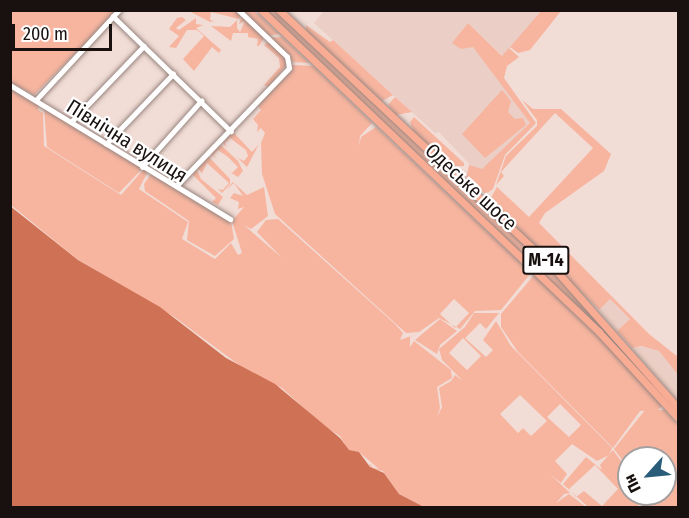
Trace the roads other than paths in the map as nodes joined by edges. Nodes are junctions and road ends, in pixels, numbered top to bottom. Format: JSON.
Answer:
{"nodes":[{"id":1,"x":118,"y":10,"type":"edge"},
{"id":2,"x":238,"y":10,"type":"edge"},
{"id":3,"x":261,"y":10,"type":"edge"},
{"id":4,"x":279,"y":10,"type":"edge"},
{"id":5,"x":113,"y":16,"type":"junction"},
{"id":6,"x":144,"y":46,"type":"junction"},
{"id":7,"x":173,"y":74,"type":"junction"},
{"id":8,"x":10,"y":85,"type":"edge"},
{"id":9,"x":36,"y":100,"type":"junction"},
{"id":10,"x":201,"y":101,"type":"junction"},
{"id":11,"x":71,"y":122,"type":"junction"},
{"id":12,"x":231,"y":131,"type":"junction"},
{"id":13,"x":106,"y":144,"type":"junction"},
{"id":14,"x":142,"y":167,"type":"junction"},
{"id":15,"x":176,"y":186,"type":"junction"},
{"id":16,"x":230,"y":219,"type":"dead end"},
{"id":17,"x":678,"y":408,"type":"edge"},
{"id":18,"x":678,"y":418,"type":"edge"}],
"edges":[{"from":1,"to":5,"type":"street"},
{"from":2,"to":12,"type":"street"},
{"from":3,"to":18,"type":"highway","name":"Одеське шосе","number":"М-14"},
{"from":4,"to":17,"type":"highway","name":"Одеське шосе","number":"М-14"},
{"from":5,"to":6,"type":"street"},
{"from":5,"to":9,"type":"street"},
{"from":6,"to":7,"type":"street"},
{"from":6,"to":11,"type":"street"},
{"from":7,"to":10,"type":"street"},
{"from":7,"to":13,"type":"street"},
{"from":8,"to":9,"type":"street","name":"Північна вулиця"},
{"from":9,"to":11,"type":"street","name":"Північна вулиця"},
{"from":10,"to":12,"type":"street"},
{"from":10,"to":14,"type":"street"},
{"from":11,"to":13,"type":"street","name":"Північна вулиця"},
{"from":12,"to":15,"type":"street"},
{"from":13,"to":14,"type":"street","name":"Північна вулиця"},
{"from":14,"to":15,"type":"street","name":"Північна вулиця"},
{"from":15,"to":16,"type":"street","name":"Північна вулиця"}]}
